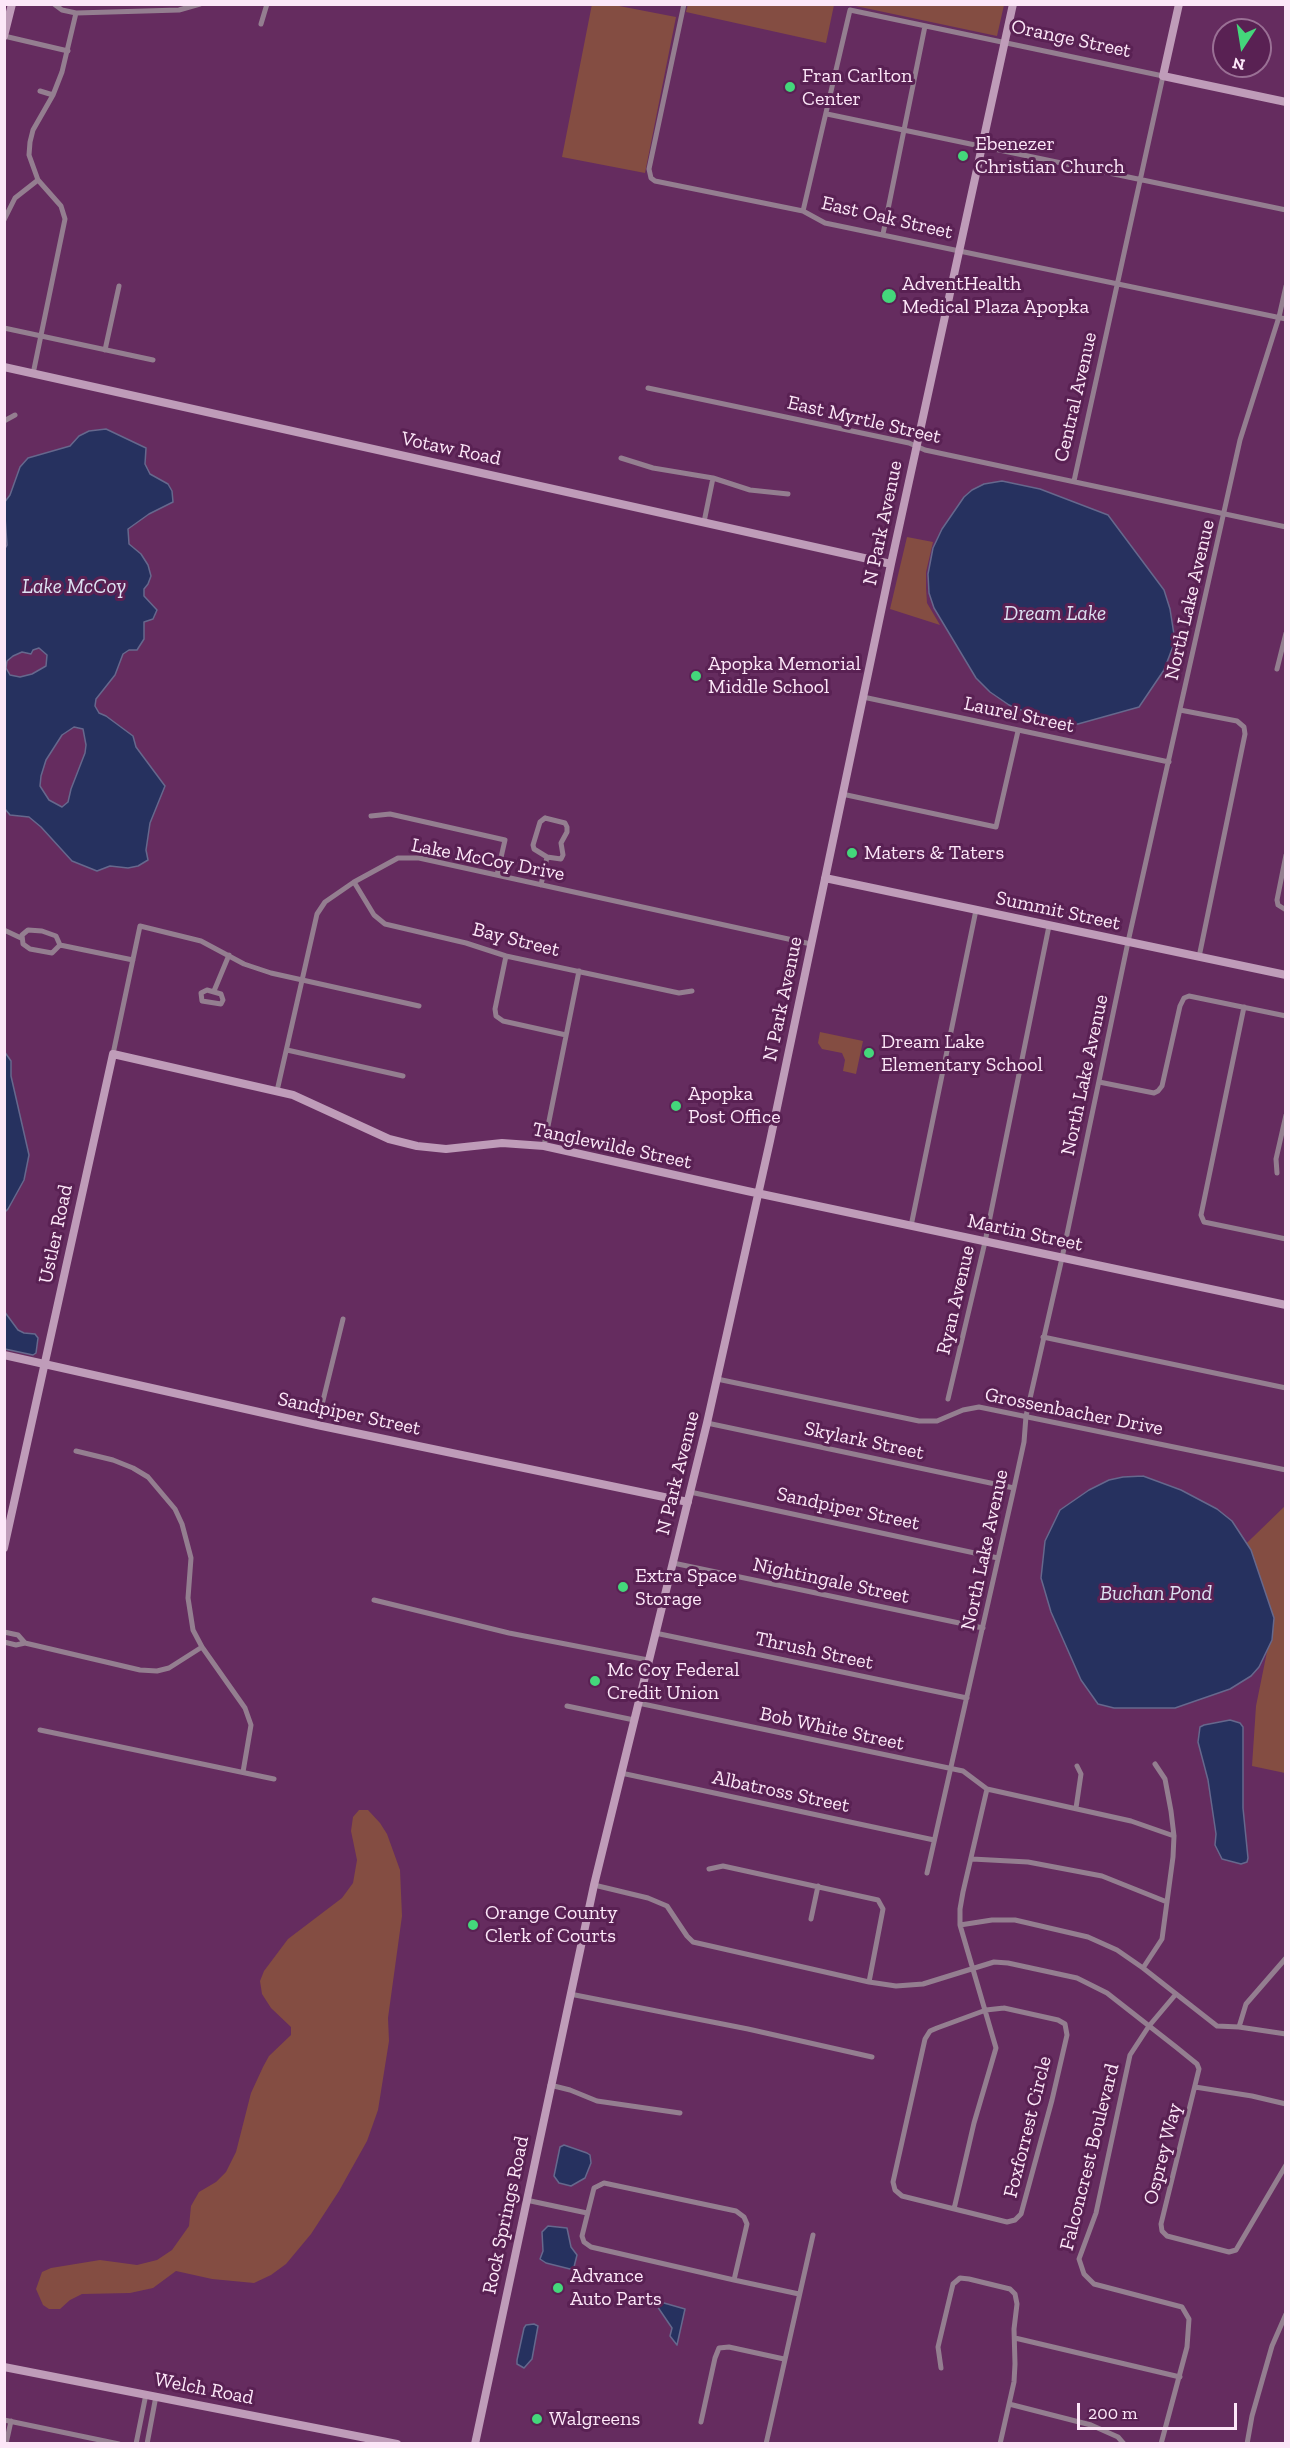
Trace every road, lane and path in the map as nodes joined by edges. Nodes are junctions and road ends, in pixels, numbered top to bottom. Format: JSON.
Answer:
{"nodes":[{"id":1,"x":12,"y":4,"type":"edge"},
{"id":2,"x":54,"y":4,"type":"edge"},
{"id":3,"x":200,"y":4,"type":"edge"},
{"id":4,"x":267,"y":4,"type":"edge"},
{"id":5,"x":684,"y":4,"type":"edge"},
{"id":6,"x":1013,"y":4,"type":"edge"},
{"id":7,"x":1179,"y":4,"type":"edge"},
{"id":8,"x":76,"y":13,"type":"junction"},
{"id":9,"x":261,"y":24,"type":"dead end"},
{"id":10,"x":925,"y":26,"type":"junction"},
{"id":11,"x":4,"y":36,"type":"edge"},
{"id":12,"x":1005,"y":42,"type":"junction"},
{"id":13,"x":68,"y":51,"type":"junction"},
{"id":14,"x":1163,"y":76,"type":"junction"},
{"id":15,"x":40,"y":91,"type":"dead end"},
{"id":16,"x":53,"y":95,"type":"junction"},
{"id":17,"x":1286,"y":102,"type":"edge"},
{"id":18,"x":827,"y":114,"type":"junction"},
{"id":19,"x":904,"y":130,"type":"junction"},
{"id":20,"x":983,"y":146,"type":"junction"},
{"id":21,"x":38,"y":180,"type":"junction"},
{"id":22,"x":1142,"y":180,"type":"junction"},
{"id":23,"x":1286,"y":210,"type":"edge"},
{"id":24,"x":802,"y":212,"type":"junction"},
{"id":25,"x":4,"y":220,"type":"edge"},
{"id":26,"x":883,"y":234,"type":"junction"},
{"id":27,"x":960,"y":250,"type":"junction"},
{"id":28,"x":1119,"y":283,"type":"junction"},
{"id":29,"x":119,"y":286,"type":"dead end"},
{"id":30,"x":1286,"y":286,"type":"edge"},
{"id":31,"x":1282,"y":318,"type":"edge"},
{"id":32,"x":4,"y":328,"type":"edge"},
{"id":33,"x":42,"y":336,"type":"junction"},
{"id":34,"x":105,"y":350,"type":"junction"},
{"id":35,"x":153,"y":360,"type":"dead end"},
{"id":36,"x":4,"y":368,"type":"edge"},
{"id":37,"x":33,"y":374,"type":"junction"},
{"id":38,"x":648,"y":387,"type":"dead end"},
{"id":39,"x":15,"y":415,"type":"dead end"},
{"id":40,"x":4,"y":422,"type":"edge"},
{"id":41,"x":917,"y":447,"type":"junction"},
{"id":42,"x":621,"y":458,"type":"dead end"},
{"id":43,"x":713,"y":478,"type":"junction"},
{"id":44,"x":1074,"y":481,"type":"junction"},
{"id":45,"x":788,"y":494,"type":"dead end"},
{"id":46,"x":1224,"y":514,"type":"junction"},
{"id":47,"x":704,"y":522,"type":"junction"},
{"id":48,"x":1286,"y":527,"type":"edge"},
{"id":49,"x":891,"y":564,"type":"junction"},
{"id":50,"x":1286,"y":633,"type":"edge"},
{"id":51,"x":1277,"y":669,"type":"dead end"},
{"id":52,"x":863,"y":697,"type":"junction"},
{"id":53,"x":1180,"y":710,"type":"junction"},
{"id":54,"x":1018,"y":730,"type":"junction"},
{"id":55,"x":1169,"y":762,"type":"junction"},
{"id":56,"x":842,"y":794,"type":"junction"},
{"id":57,"x":371,"y":816,"type":"dead end"},
{"id":58,"x":1286,"y":855,"type":"edge"},
{"id":59,"x":547,"y":858,"type":"junction"},
{"id":60,"x":497,"y":876,"type":"junction"},
{"id":61,"x":825,"y":878,"type":"junction"},
{"id":62,"x":354,"y":882,"type":"junction"},
{"id":63,"x":541,"y":885,"type":"junction"},
{"id":64,"x":976,"y":910,"type":"junction"},
{"id":65,"x":1286,"y":910,"type":"edge"},
{"id":66,"x":1049,"y":926,"type":"junction"},
{"id":67,"x":4,"y":930,"type":"edge"},
{"id":68,"x":21,"y":938,"type":"junction"},
{"id":69,"x":1128,"y":942,"type":"junction"},
{"id":70,"x":811,"y":944,"type":"junction"},
{"id":71,"x":60,"y":945,"type":"junction"},
{"id":72,"x":229,"y":955,"type":"junction"},
{"id":73,"x":506,"y":956,"type":"junction"},
{"id":74,"x":1199,"y":957,"type":"junction"},
{"id":75,"x":133,"y":960,"type":"junction"},
{"id":76,"x":579,"y":971,"type":"junction"},
{"id":77,"x":1286,"y":975,"type":"edge"},
{"id":78,"x":302,"y":981,"type":"junction"},
{"id":79,"x":214,"y":991,"type":"dead end"},
{"id":80,"x":692,"y":991,"type":"dead end"},
{"id":81,"x":419,"y":1006,"type":"dead end"},
{"id":82,"x":1244,"y":1007,"type":"junction"},
{"id":83,"x":1286,"y":1016,"type":"edge"},
{"id":84,"x":566,"y":1035,"type":"junction"},
{"id":85,"x":287,"y":1050,"type":"junction"},
{"id":86,"x":113,"y":1054,"type":"junction"},
{"id":87,"x":403,"y":1076,"type":"dead end"},
{"id":88,"x":1099,"y":1082,"type":"junction"},
{"id":89,"x":277,"y":1091,"type":"junction"},
{"id":90,"x":1286,"y":1115,"type":"edge"},
{"id":91,"x":544,"y":1146,"type":"junction"},
{"id":92,"x":1277,"y":1173,"type":"dead end"},
{"id":93,"x":758,"y":1194,"type":"junction"},
{"id":94,"x":911,"y":1226,"type":"junction"},
{"id":95,"x":1286,"y":1239,"type":"edge"},
{"id":96,"x":985,"y":1242,"type":"junction"},
{"id":97,"x":1062,"y":1258,"type":"junction"},
{"id":98,"x":1286,"y":1305,"type":"edge"},
{"id":99,"x":343,"y":1319,"type":"dead end"},
{"id":100,"x":1043,"y":1337,"type":"junction"},
{"id":101,"x":4,"y":1354,"type":"edge"},
{"id":102,"x":45,"y":1363,"type":"junction"},
{"id":103,"x":717,"y":1379,"type":"junction"},
{"id":104,"x":1286,"y":1388,"type":"edge"},
{"id":105,"x":948,"y":1399,"type":"dead end"},
{"id":106,"x":1026,"y":1416,"type":"junction"},
{"id":107,"x":707,"y":1423,"type":"junction"},
{"id":108,"x":318,"y":1425,"type":"junction"},
{"id":109,"x":76,"y":1451,"type":"dead end"},
{"id":110,"x":1286,"y":1470,"type":"edge"},
{"id":111,"x":1014,"y":1488,"type":"junction"},
{"id":112,"x":690,"y":1492,"type":"junction"},
{"id":113,"x":688,"y":1503,"type":"junction"},
{"id":114,"x":4,"y":1548,"type":"edge"},
{"id":115,"x":998,"y":1558,"type":"junction"},
{"id":116,"x":673,"y":1563,"type":"junction"},
{"id":117,"x":374,"y":1600,"type":"dead end"},
{"id":118,"x":983,"y":1628,"type":"junction"},
{"id":119,"x":6,"y":1632,"type":"edge"},
{"id":120,"x":655,"y":1633,"type":"junction"},
{"id":121,"x":5,"y":1642,"type":"edge"},
{"id":122,"x":25,"y":1643,"type":"junction"},
{"id":123,"x":202,"y":1647,"type":"junction"},
{"id":124,"x":648,"y":1660,"type":"junction"},
{"id":125,"x":967,"y":1698,"type":"junction"},
{"id":126,"x":638,"y":1703,"type":"junction"},
{"id":127,"x":567,"y":1706,"type":"dead end"},
{"id":128,"x":634,"y":1720,"type":"junction"},
{"id":129,"x":40,"y":1730,"type":"dead end"},
{"id":130,"x":1155,"y":1764,"type":"dead end"},
{"id":131,"x":1077,"y":1766,"type":"dead end"},
{"id":132,"x":950,"y":1769,"type":"junction"},
{"id":133,"x":243,"y":1772,"type":"junction"},
{"id":134,"x":621,"y":1773,"type":"junction"},
{"id":135,"x":274,"y":1779,"type":"dead end"},
{"id":136,"x":987,"y":1789,"type":"junction"},
{"id":137,"x":1076,"y":1808,"type":"junction"},
{"id":138,"x":1174,"y":1836,"type":"junction"},
{"id":139,"x":934,"y":1840,"type":"junction"},
{"id":140,"x":972,"y":1859,"type":"junction"},
{"id":141,"x":709,"y":1869,"type":"dead end"},
{"id":142,"x":927,"y":1874,"type":"dead end"},
{"id":143,"x":594,"y":1885,"type":"junction"},
{"id":144,"x":818,"y":1886,"type":"junction"},
{"id":145,"x":1167,"y":1902,"type":"junction"},
{"id":146,"x":811,"y":1919,"type":"dead end"},
{"id":147,"x":960,"y":1925,"type":"junction"},
{"id":148,"x":1286,"y":1958,"type":"edge"},
{"id":149,"x":972,"y":1968,"type":"junction"},
{"id":150,"x":1143,"y":1968,"type":"junction"},
{"id":151,"x":869,"y":1982,"type":"junction"},
{"id":152,"x":570,"y":1994,"type":"junction"},
{"id":153,"x":1176,"y":1994,"type":"junction"},
{"id":154,"x":986,"y":2010,"type":"junction"},
{"id":155,"x":1149,"y":2026,"type":"junction"},
{"id":156,"x":1239,"y":2027,"type":"junction"},
{"id":157,"x":1286,"y":2034,"type":"edge"},
{"id":158,"x":872,"y":2058,"type":"dead end"},
{"id":159,"x":550,"y":2085,"type":"junction"},
{"id":160,"x":1196,"y":2087,"type":"junction"},
{"id":161,"x":1286,"y":2104,"type":"edge"},
{"id":162,"x":680,"y":2113,"type":"dead end"},
{"id":163,"x":1286,"y":2165,"type":"edge"},
{"id":164,"x":526,"y":2200,"type":"junction"},
{"id":165,"x":954,"y":2209,"type":"junction"},
{"id":166,"x":587,"y":2213,"type":"junction"},
{"id":167,"x":813,"y":2235,"type":"dead end"},
{"id":168,"x":734,"y":2280,"type":"junction"},
{"id":169,"x":799,"y":2294,"type":"junction"},
{"id":170,"x":1286,"y":2314,"type":"edge"},
{"id":171,"x":1015,"y":2338,"type":"junction"},
{"id":172,"x":784,"y":2359,"type":"junction"},
{"id":173,"x":4,"y":2367,"type":"edge"},
{"id":174,"x":940,"y":2368,"type":"dead end"},
{"id":175,"x":1180,"y":2377,"type":"junction"},
{"id":176,"x":146,"y":2394,"type":"junction"},
{"id":177,"x":156,"y":2396,"type":"junction"},
{"id":178,"x":1008,"y":2404,"type":"junction"},
{"id":179,"x":8,"y":2421,"type":"edge"},
{"id":180,"x":701,"y":2422,"type":"dead end"},
{"id":181,"x":6,"y":2444,"type":"edge"},
{"id":182,"x":119,"y":2444,"type":"edge"},
{"id":183,"x":136,"y":2444,"type":"edge"},
{"id":184,"x":147,"y":2444,"type":"edge"},
{"id":185,"x":397,"y":2444,"type":"edge"},
{"id":186,"x":475,"y":2444,"type":"edge"},
{"id":187,"x":766,"y":2444,"type":"edge"},
{"id":188,"x":1000,"y":2444,"type":"edge"},
{"id":189,"x":1124,"y":2444,"type":"edge"},
{"id":190,"x":1161,"y":2444,"type":"edge"},
{"id":191,"x":1247,"y":2444,"type":"edge"}],
"edges":[{"from":1,"to":11,"type":"street"},
{"from":2,"to":8,"type":"street"},
{"from":3,"to":8,"type":"street"},
{"from":4,"to":9,"type":"street"},
{"from":5,"to":24,"type":"street","name":"East Oak Street"},
{"from":6,"to":12,"type":"street","name":"N Park Avenue"},
{"from":7,"to":14,"type":"street","name":"Central Avenue"},
{"from":8,"to":13,"type":"street"},
{"from":10,"to":12,"type":"street","name":"Orange Street"},
{"from":10,"to":18,"type":"street","name":"Orange Street"},
{"from":10,"to":19,"type":"street"},
{"from":11,"to":13,"type":"street"},
{"from":12,"to":14,"type":"street","name":"Orange Street"},
{"from":12,"to":20,"type":"street","name":"N Park Avenue"},
{"from":13,"to":16,"type":"street"},
{"from":14,"to":17,"type":"street","name":"Orange Street"},
{"from":14,"to":22,"type":"street","name":"Central Avenue"},
{"from":15,"to":16,"type":"street"},
{"from":16,"to":21,"type":"street"},
{"from":18,"to":19,"type":"street"},
{"from":18,"to":24,"type":"street"},
{"from":19,"to":20,"type":"street"},
{"from":19,"to":26,"type":"street"},
{"from":20,"to":22,"type":"street"},
{"from":20,"to":27,"type":"street","name":"N Park Avenue"},
{"from":21,"to":25,"type":"street"},
{"from":21,"to":33,"type":"street"},
{"from":22,"to":23,"type":"street"},
{"from":22,"to":28,"type":"street","name":"Central Avenue"},
{"from":24,"to":26,"type":"street","name":"East Oak Street"},
{"from":26,"to":27,"type":"street","name":"East Oak Street"},
{"from":27,"to":28,"type":"street","name":"East Oak Street"},
{"from":27,"to":41,"type":"street","name":"N Park Avenue"},
{"from":28,"to":31,"type":"street","name":"East Oak Street"},
{"from":28,"to":44,"type":"street","name":"Central Avenue"},
{"from":29,"to":34,"type":"street"},
{"from":30,"to":31,"type":"street","name":"North Lake Avenue"},
{"from":31,"to":46,"type":"street","name":"North Lake Avenue"},
{"from":32,"to":33,"type":"street"},
{"from":33,"to":34,"type":"street"},
{"from":33,"to":37,"type":"street"},
{"from":34,"to":35,"type":"street"},
{"from":36,"to":37,"type":"street","name":"Votaw Road"},
{"from":37,"to":47,"type":"street","name":"Votaw Road"},
{"from":38,"to":41,"type":"street","name":"East Myrtle Street"},
{"from":39,"to":40,"type":"street"},
{"from":41,"to":44,"type":"street","name":"East Myrtle Street"},
{"from":41,"to":49,"type":"street","name":"N Park Avenue"},
{"from":42,"to":43,"type":"street"},
{"from":43,"to":45,"type":"street"},
{"from":43,"to":47,"type":"street"},
{"from":44,"to":46,"type":"street","name":"East Myrtle Street"},
{"from":46,"to":48,"type":"street","name":"East Myrtle Street"},
{"from":46,"to":53,"type":"street","name":"North Lake Avenue"},
{"from":47,"to":49,"type":"street","name":"Votaw Road"},
{"from":49,"to":52,"type":"street","name":"N Park Avenue"},
{"from":50,"to":51,"type":"street"},
{"from":52,"to":54,"type":"street","name":"Laurel Street"},
{"from":52,"to":56,"type":"street","name":"N Park Avenue"},
{"from":53,"to":55,"type":"street","name":"North Lake Avenue"},
{"from":53,"to":74,"type":"street"},
{"from":54,"to":55,"type":"street","name":"Laurel Street"},
{"from":54,"to":56,"type":"street"},
{"from":55,"to":69,"type":"street","name":"North Lake Avenue"},
{"from":56,"to":61,"type":"street","name":"N Park Avenue"},
{"from":57,"to":60,"type":"street"},
{"from":58,"to":65,"type":"street"},
{"from":59,"to":59,"type":"street"},
{"from":59,"to":63,"type":"street"},
{"from":60,"to":62,"type":"street","name":"Lake McCoy Drive"},
{"from":60,"to":63,"type":"street","name":"Lake McCoy Drive"},
{"from":61,"to":64,"type":"street","name":"Summit Street"},
{"from":61,"to":70,"type":"street","name":"N Park Avenue"},
{"from":62,"to":73,"type":"street","name":"Bay Street"},
{"from":62,"to":78,"type":"street","name":"Lake McCoy Drive"},
{"from":63,"to":70,"type":"street","name":"Lake McCoy Drive"},
{"from":64,"to":66,"type":"street","name":"Summit Street"},
{"from":64,"to":94,"type":"street"},
{"from":66,"to":69,"type":"street","name":"Summit Street"},
{"from":66,"to":96,"type":"street","name":"Ryan Avenue"},
{"from":67,"to":68,"type":"street"},
{"from":68,"to":71,"type":"street"},
{"from":68,"to":71,"type":"street"},
{"from":69,"to":74,"type":"street","name":"Summit Street"},
{"from":69,"to":88,"type":"street","name":"North Lake Avenue"},
{"from":70,"to":93,"type":"street","name":"N Park Avenue"},
{"from":71,"to":75,"type":"street"},
{"from":72,"to":75,"type":"street","name":"Ustler Road"},
{"from":72,"to":78,"type":"street"},
{"from":72,"to":79,"type":"street"},
{"from":73,"to":76,"type":"street","name":"Bay Street"},
{"from":73,"to":84,"type":"street"},
{"from":74,"to":77,"type":"street","name":"Summit Street"},
{"from":75,"to":86,"type":"street","name":"Ustler Road"},
{"from":76,"to":80,"type":"street","name":"Bay Street"},
{"from":76,"to":84,"type":"street"},
{"from":78,"to":81,"type":"street"},
{"from":78,"to":85,"type":"street","name":"Lake McCoy Drive"},
{"from":82,"to":83,"type":"street"},
{"from":82,"to":88,"type":"street"},
{"from":82,"to":95,"type":"street"},
{"from":84,"to":91,"type":"street"},
{"from":85,"to":87,"type":"street"},
{"from":85,"to":89,"type":"street","name":"Lake McCoy Drive"},
{"from":86,"to":89,"type":"street","name":"Tanglewilde Street"},
{"from":86,"to":102,"type":"street","name":"Ustler Road"},
{"from":88,"to":97,"type":"street","name":"North Lake Avenue"},
{"from":89,"to":91,"type":"street","name":"Tanglewilde Street"},
{"from":90,"to":92,"type":"street"},
{"from":91,"to":93,"type":"street","name":"Tanglewilde Street"},
{"from":93,"to":94,"type":"street","name":"Martin Street"},
{"from":93,"to":103,"type":"street","name":"N Park Avenue"},
{"from":94,"to":96,"type":"street","name":"Martin Street"},
{"from":96,"to":97,"type":"street","name":"Martin Street"},
{"from":96,"to":105,"type":"street","name":"Ryan Avenue"},
{"from":97,"to":98,"type":"street","name":"Martin Street"},
{"from":97,"to":100,"type":"street","name":"North Lake Avenue"},
{"from":99,"to":108,"type":"street"},
{"from":100,"to":104,"type":"street"},
{"from":100,"to":106,"type":"street","name":"North Lake Avenue"},
{"from":101,"to":102,"type":"street","name":"Sandpiper Street"},
{"from":102,"to":108,"type":"street","name":"Sandpiper Street"},
{"from":102,"to":114,"type":"street","name":"Ustler Road"},
{"from":103,"to":106,"type":"street","name":"Grossenbacher Drive"},
{"from":103,"to":107,"type":"street","name":"N Park Avenue"},
{"from":106,"to":110,"type":"street","name":"Grossenbacher Drive"},
{"from":106,"to":111,"type":"street","name":"North Lake Avenue"},
{"from":107,"to":111,"type":"street","name":"Skylark Street"},
{"from":107,"to":112,"type":"street","name":"N Park Avenue"},
{"from":108,"to":113,"type":"street","name":"Sandpiper Street"},
{"from":109,"to":123,"type":"street"},
{"from":111,"to":115,"type":"street","name":"North Lake Avenue"},
{"from":112,"to":113,"type":"street","name":"N Park Avenue"},
{"from":112,"to":115,"type":"street","name":"Sandpiper Street"},
{"from":113,"to":116,"type":"street","name":"N Park Avenue"},
{"from":115,"to":118,"type":"street","name":"North Lake Avenue"},
{"from":116,"to":118,"type":"street","name":"Nightingale Street"},
{"from":116,"to":120,"type":"street","name":"N Park Avenue"},
{"from":117,"to":124,"type":"street"},
{"from":118,"to":125,"type":"street","name":"North Lake Avenue"},
{"from":119,"to":121,"type":"street"},
{"from":119,"to":122,"type":"street"},
{"from":120,"to":124,"type":"street","name":"N Park Avenue"},
{"from":120,"to":125,"type":"street","name":"Thrush Street"},
{"from":121,"to":122,"type":"street"},
{"from":122,"to":123,"type":"street"},
{"from":123,"to":133,"type":"street"},
{"from":124,"to":126,"type":"street","name":"N Park Avenue"},
{"from":125,"to":132,"type":"street","name":"North Lake Avenue"},
{"from":126,"to":128,"type":"street","name":"N Park Avenue"},
{"from":126,"to":132,"type":"street","name":"Bob White Street"},
{"from":127,"to":128,"type":"street"},
{"from":128,"to":134,"type":"street","name":"N Park Avenue"},
{"from":129,"to":133,"type":"street"},
{"from":130,"to":138,"type":"street"},
{"from":131,"to":137,"type":"street"},
{"from":132,"to":136,"type":"street","name":"Bob White Street"},
{"from":132,"to":139,"type":"street","name":"North Lake Avenue"},
{"from":133,"to":135,"type":"street"},
{"from":134,"to":139,"type":"street","name":"Albatross Street"},
{"from":134,"to":143,"type":"street","name":"N Park Avenue"},
{"from":136,"to":137,"type":"street"},
{"from":136,"to":140,"type":"street"},
{"from":137,"to":138,"type":"street"},
{"from":138,"to":145,"type":"street"},
{"from":139,"to":142,"type":"street","name":"North Lake Avenue"},
{"from":140,"to":145,"type":"street"},
{"from":140,"to":147,"type":"street"},
{"from":141,"to":144,"type":"street"},
{"from":143,"to":151,"type":"street"},
{"from":143,"to":152,"type":"street","name":"N Park Avenue"},
{"from":144,"to":146,"type":"street"},
{"from":144,"to":151,"type":"street"},
{"from":145,"to":150,"type":"street"},
{"from":147,"to":149,"type":"street"},
{"from":147,"to":150,"type":"street"},
{"from":148,"to":156,"type":"street"},
{"from":149,"to":151,"type":"street"},
{"from":149,"to":154,"type":"street"},
{"from":149,"to":155,"type":"street"},
{"from":150,"to":153,"type":"street"},
{"from":152,"to":158,"type":"street"},
{"from":152,"to":159,"type":"street","name":"Rock Springs Road"},
{"from":153,"to":155,"type":"street","name":"Falconcrest Boulevard"},
{"from":153,"to":156,"type":"street"},
{"from":154,"to":165,"type":"street"},
{"from":154,"to":165,"type":"street","name":"Foxforrest Circle"},
{"from":154,"to":165,"type":"street","name":"Foxforrest Circle"},
{"from":155,"to":160,"type":"street","name":"Osprey Way"},
{"from":155,"to":175,"type":"street","name":"Falconcrest Boulevard"},
{"from":156,"to":157,"type":"street"},
{"from":159,"to":162,"type":"street"},
{"from":159,"to":164,"type":"street","name":"Rock Springs Road"},
{"from":160,"to":161,"type":"street","name":"Osprey Way"},
{"from":160,"to":163,"type":"street","name":"Osprey Way"},
{"from":164,"to":166,"type":"street"},
{"from":164,"to":186,"type":"street","name":"Rock Springs Road"},
{"from":166,"to":168,"type":"street"},
{"from":166,"to":168,"type":"street"},
{"from":167,"to":169,"type":"street"},
{"from":168,"to":169,"type":"street"},
{"from":169,"to":172,"type":"street"},
{"from":170,"to":191,"type":"street"},
{"from":171,"to":174,"type":"street"},
{"from":171,"to":175,"type":"street"},
{"from":171,"to":178,"type":"street"},
{"from":172,"to":180,"type":"street"},
{"from":172,"to":187,"type":"street"},
{"from":173,"to":176,"type":"street","name":"Welch Road"},
{"from":175,"to":190,"type":"street","name":"Falconcrest Boulevard"},
{"from":176,"to":177,"type":"street","name":"Welch Road"},
{"from":176,"to":183,"type":"street"},
{"from":177,"to":184,"type":"street"},
{"from":177,"to":185,"type":"street","name":"Welch Road"},
{"from":178,"to":188,"type":"street"},
{"from":178,"to":189,"type":"street"},
{"from":179,"to":181,"type":"street"},
{"from":179,"to":182,"type":"street"}]}
